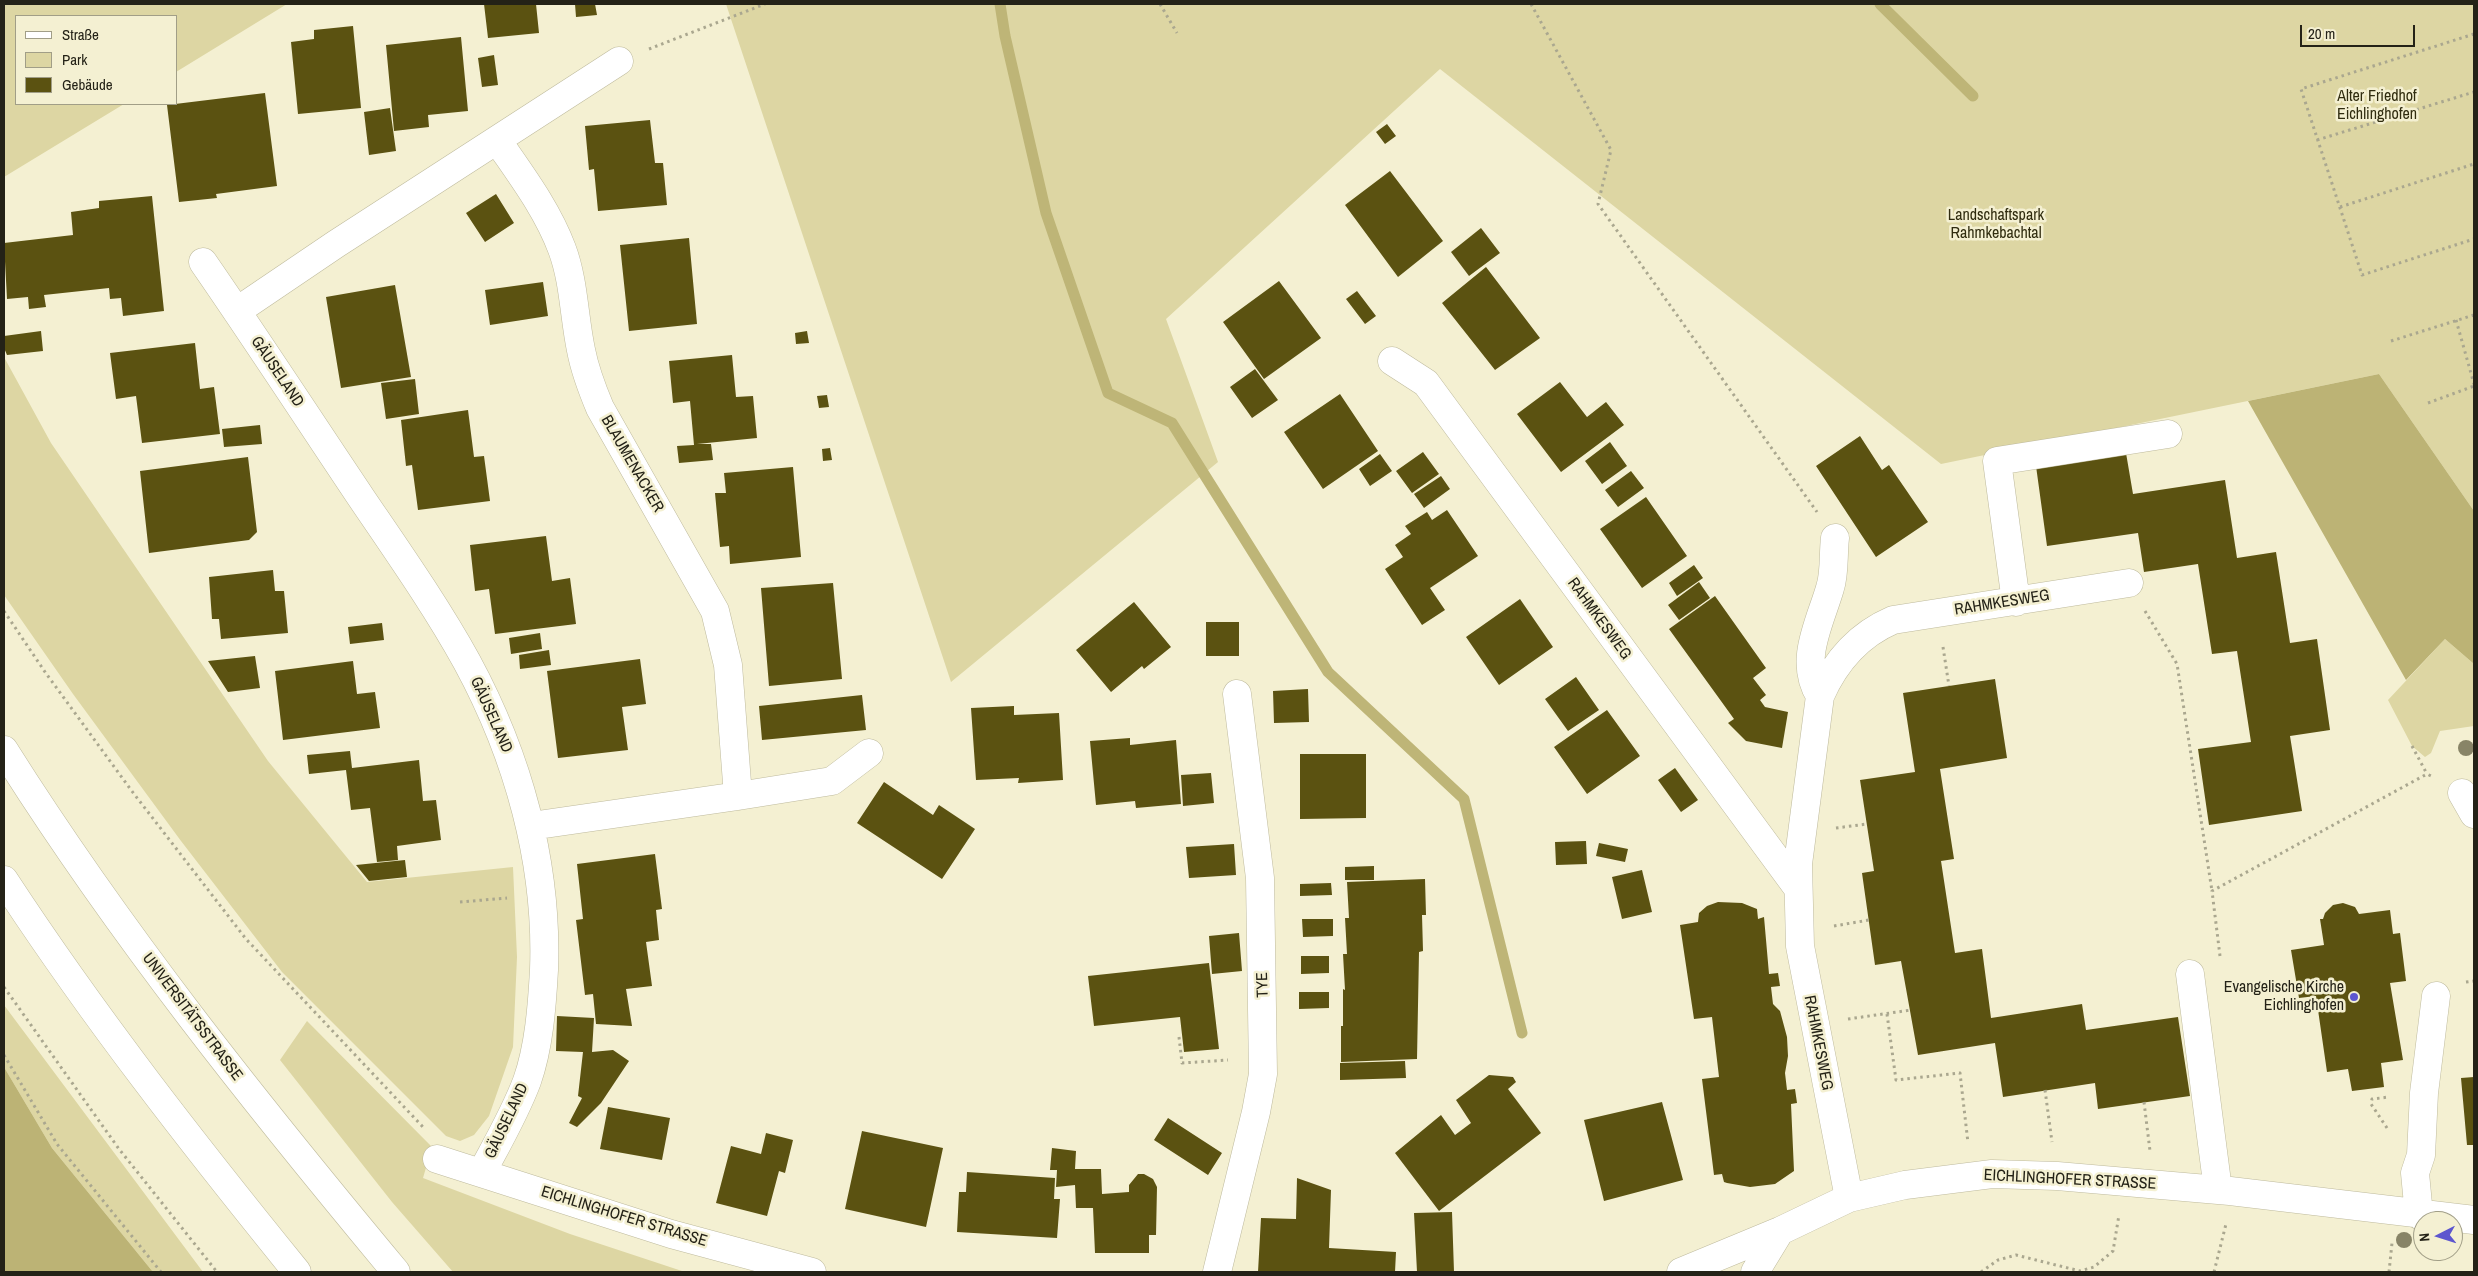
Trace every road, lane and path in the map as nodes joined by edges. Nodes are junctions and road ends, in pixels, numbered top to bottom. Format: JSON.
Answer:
{"nodes":[{"id":1,"x":765,"y":4,"type":"edge"},
{"id":2,"x":1160,"y":4,"type":"edge"},
{"id":3,"x":1531,"y":4,"type":"edge"},
{"id":4,"x":1177,"y":33,"type":"dead end"},
{"id":5,"x":2474,"y":34,"type":"edge"},
{"id":6,"x":619,"y":61,"type":"joint"},
{"id":7,"x":2474,"y":92,"type":"edge"},
{"id":8,"x":497,"y":140,"type":"junction"},
{"id":9,"x":2317,"y":140,"type":"junction"},
{"id":10,"x":2474,"y":164,"type":"edge"},
{"id":11,"x":2340,"y":207,"type":"junction"},
{"id":12,"x":2474,"y":239,"type":"edge"},
{"id":13,"x":203,"y":262,"type":"dead end"},
{"id":14,"x":237,"y":311,"type":"junction"},
{"id":15,"x":2474,"y":314,"type":"edge"},
{"id":16,"x":2456,"y":320,"type":"junction"},
{"id":17,"x":2391,"y":341,"type":"dead end"},
{"id":18,"x":1392,"y":361,"type":"dead end"},
{"id":19,"x":2474,"y":385,"type":"edge"},
{"id":20,"x":2428,"y":403,"type":"dead end"},
{"id":21,"x":2168,"y":434,"type":"dead end"},
{"id":22,"x":1835,"y":538,"type":"joint"},
{"id":23,"x":2129,"y":583,"type":"joint"},
{"id":24,"x":2016,"y":602,"type":"junction"},
{"id":25,"x":4,"y":611,"type":"edge"},
{"id":26,"x":1938,"y":613,"type":"junction"},
{"id":27,"x":1949,"y":686,"type":"dead end"},
{"id":28,"x":1236,"y":694,"type":"dead end"},
{"id":29,"x":1820,"y":696,"type":"junction"},
{"id":30,"x":2412,"y":746,"type":"dead end"},
{"id":31,"x":4,"y":750,"type":"edge"},
{"id":32,"x":869,"y":752,"type":"dead end"},
{"id":33,"x":2427,"y":774,"type":"junction"},
{"id":34,"x":738,"y":796,"type":"junction"},
{"id":35,"x":2468,"y":804,"type":"edge"},
{"id":36,"x":531,"y":826,"type":"junction"},
{"id":37,"x":4,"y":880,"type":"edge"},
{"id":38,"x":1797,"y":887,"type":"junction"},
{"id":39,"x":2212,"y":891,"type":"junction"},
{"id":40,"x":542,"y":894,"type":"junction"},
{"id":41,"x":460,"y":902,"type":"dead end"},
{"id":42,"x":2220,"y":959,"type":"dead end"},
{"id":43,"x":2190,"y":974,"type":"dead end"},
{"id":44,"x":2466,"y":982,"type":"dead end"},
{"id":45,"x":2474,"y":982,"type":"edge"},
{"id":46,"x":4,"y":987,"type":"edge"},
{"id":47,"x":2436,"y":996,"type":"dead end"},
{"id":48,"x":1911,"y":1010,"type":"dead end"},
{"id":49,"x":1887,"y":1014,"type":"junction"},
{"id":50,"x":1814,"y":1024,"type":"junction"},
{"id":51,"x":1178,"y":1036,"type":"dead end"},
{"id":52,"x":4,"y":1055,"type":"edge"},
{"id":53,"x":1264,"y":1057,"type":"junction"},
{"id":54,"x":2045,"y":1090,"type":"dead end"},
{"id":55,"x":2144,"y":1102,"type":"dead end"},
{"id":56,"x":2051,"y":1129,"type":"dead end"},
{"id":57,"x":2148,"y":1136,"type":"dead end"},
{"id":58,"x":437,"y":1159,"type":"joint"},
{"id":59,"x":482,"y":1172,"type":"junction"},
{"id":60,"x":1972,"y":1175,"type":"junction"},
{"id":61,"x":2125,"y":1182,"type":"junction"},
{"id":62,"x":2224,"y":1191,"type":"junction"},
{"id":63,"x":1849,"y":1198,"type":"junction"},
{"id":64,"x":2419,"y":1211,"type":"edge"},
{"id":65,"x":2413,"y":1214,"type":"edge"},
{"id":66,"x":1780,"y":1231,"type":"junction"},
{"id":67,"x":2392,"y":1247,"type":"dead end"},
{"id":68,"x":161,"y":1272,"type":"edge"},
{"id":69,"x":218,"y":1272,"type":"edge"},
{"id":70,"x":297,"y":1272,"type":"edge"},
{"id":71,"x":396,"y":1272,"type":"edge"},
{"id":72,"x":812,"y":1272,"type":"edge"},
{"id":73,"x":1217,"y":1272,"type":"edge"},
{"id":74,"x":1681,"y":1272,"type":"edge"},
{"id":75,"x":1755,"y":1272,"type":"edge"},
{"id":76,"x":1981,"y":1272,"type":"edge"},
{"id":77,"x":2214,"y":1272,"type":"edge"},
{"id":78,"x":2389,"y":1272,"type":"edge"}],
"edges":[{"from":1,"to":6,"type":"path"},
{"from":2,"to":4,"type":"path"},
{"from":3,"to":22,"type":"path"},
{"from":5,"to":9,"type":"path"},
{"from":6,"to":8,"type":"street"},
{"from":7,"to":9,"type":"path"},
{"from":8,"to":14,"type":"street"},
{"from":8,"to":34,"type":"street","name":"BLAUMENACKER"},
{"from":9,"to":11,"type":"path"},
{"from":10,"to":11,"type":"path"},
{"from":11,"to":12,"type":"path"},
{"from":13,"to":14,"type":"street","name":"GÄUSELAND"},
{"from":14,"to":36,"type":"street","name":"GÄUSELAND"},
{"from":15,"to":16,"type":"path"},
{"from":16,"to":17,"type":"path"},
{"from":16,"to":19,"type":"path"},
{"from":18,"to":38,"type":"street","name":"RAHMKESWEG"},
{"from":19,"to":20,"type":"path"},
{"from":21,"to":24,"type":"street"},
{"from":22,"to":29,"type":"street","name":"RAHMKESWEG"},
{"from":23,"to":24,"type":"street","name":"RAHMKESWEG"},
{"from":23,"to":39,"type":"path"},
{"from":24,"to":26,"type":"street","name":"RAHMKESWEG"},
{"from":25,"to":58,"type":"path"},
{"from":26,"to":27,"type":"path"},
{"from":26,"to":29,"type":"street","name":"RAHMKESWEG"},
{"from":28,"to":53,"type":"street","name":"TYE"},
{"from":29,"to":38,"type":"street","name":"RAHMKESWEG"},
{"from":30,"to":33,"type":"path"},
{"from":31,"to":71,"type":"street","name":"UNIVERSITÄTSSTRASSE"},
{"from":32,"to":34,"type":"street"},
{"from":33,"to":35,"type":"path"},
{"from":33,"to":39,"type":"path"},
{"from":34,"to":36,"type":"street"},
{"from":36,"to":40,"type":"street","name":"GÄUSELAND"},
{"from":37,"to":70,"type":"street"},
{"from":38,"to":50,"type":"street","name":"RAHMKESWEG"},
{"from":39,"to":42,"type":"path"},
{"from":40,"to":41,"type":"path"},
{"from":40,"to":59,"type":"street","name":"GÄUSELAND"},
{"from":43,"to":62,"type":"street"},
{"from":44,"to":45,"type":"path"},
{"from":46,"to":69,"type":"path"},
{"from":47,"to":64,"type":"street"},
{"from":48,"to":49,"type":"path"},
{"from":49,"to":50,"type":"path"},
{"from":49,"to":60,"type":"path"},
{"from":50,"to":63,"type":"street","name":"RAHMKESWEG"},
{"from":51,"to":53,"type":"path"},
{"from":52,"to":68,"type":"path"},
{"from":53,"to":73,"type":"street","name":"TYE"},
{"from":54,"to":56,"type":"path"},
{"from":55,"to":57,"type":"path"},
{"from":58,"to":59,"type":"street","name":"EICHLINGHOFER STRASSE"},
{"from":59,"to":72,"type":"street","name":"EICHLINGHOFER STRASSE"},
{"from":60,"to":61,"type":"street","name":"EICHLINGHOFER STRASSE"},
{"from":60,"to":63,"type":"street","name":"EICHLINGHOFER STRASSE"},
{"from":61,"to":62,"type":"street","name":"EICHLINGHOFER STRASSE"},
{"from":61,"to":76,"type":"path"},
{"from":62,"to":65,"type":"street","name":"EICHLINGHOFER STRASSE"},
{"from":62,"to":77,"type":"path"},
{"from":63,"to":66,"type":"street","name":"EICHLINGHOFER STRASSE"},
{"from":66,"to":74,"type":"street","name":"EICHLINGHOFER STRASSE"},
{"from":66,"to":75,"type":"street"},
{"from":67,"to":78,"type":"path"}]}
